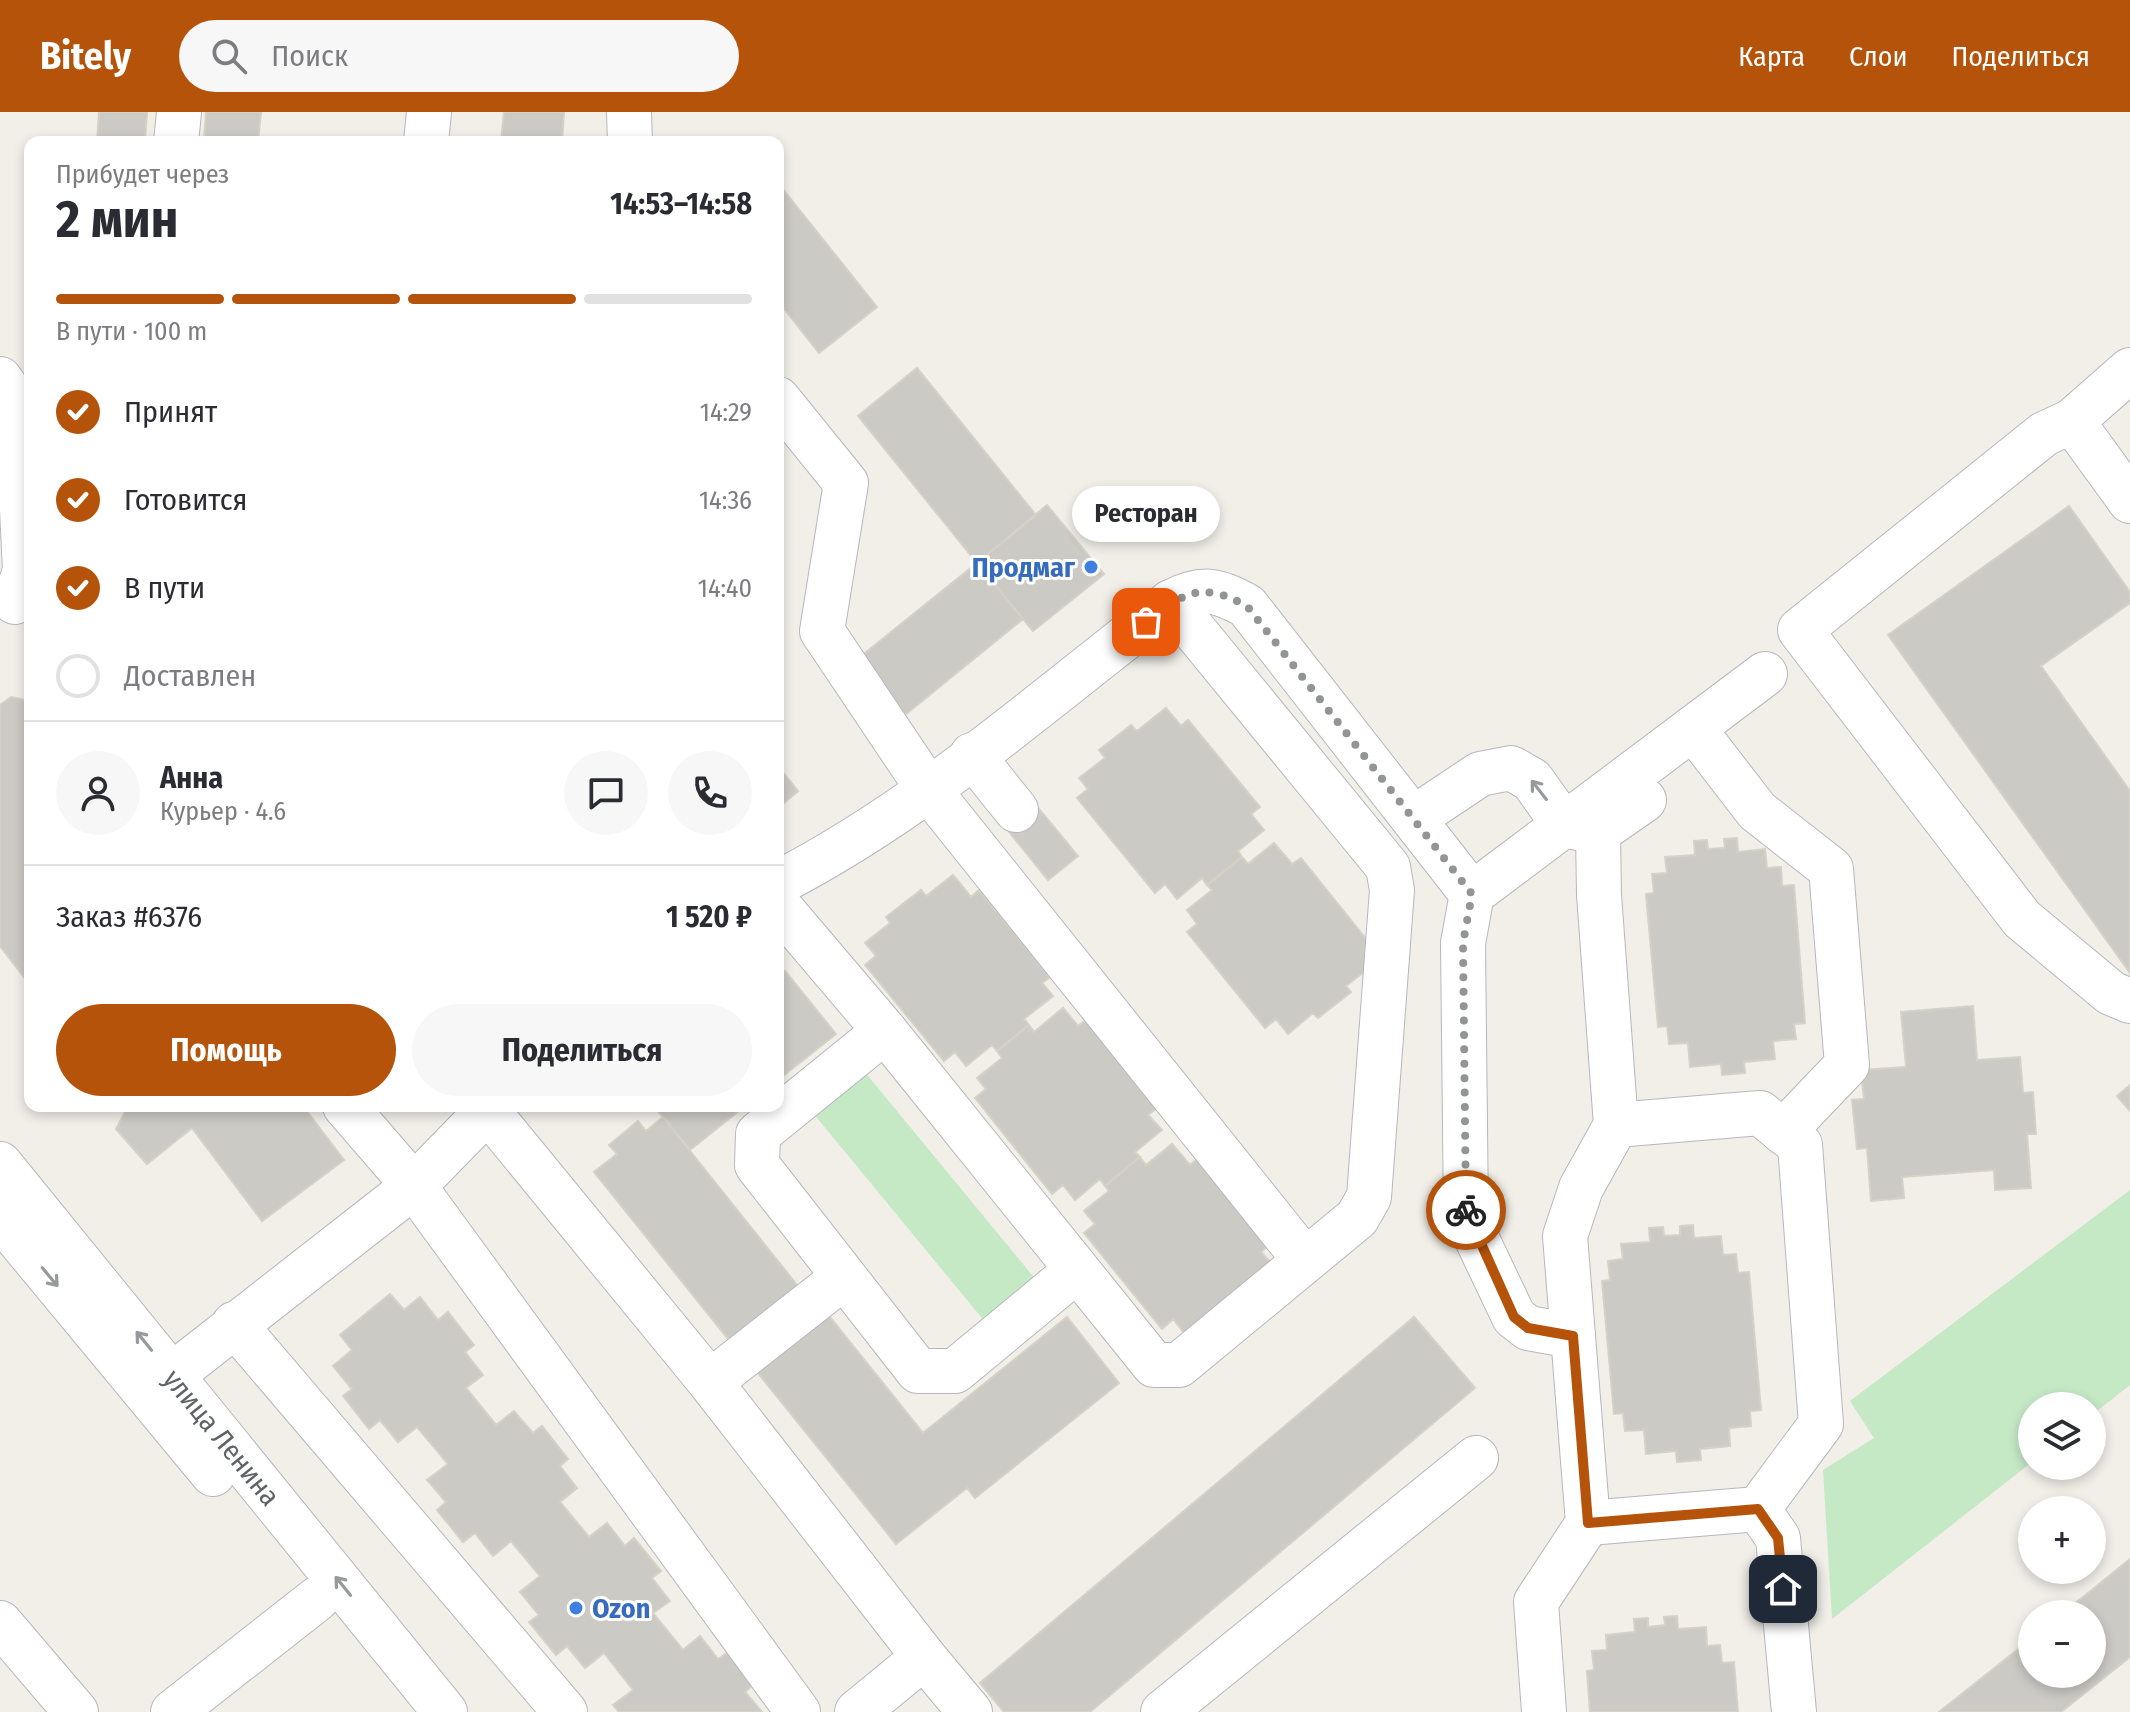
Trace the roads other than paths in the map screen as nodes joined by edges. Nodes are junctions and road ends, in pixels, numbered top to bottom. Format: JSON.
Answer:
{"nodes":[{"id":1,"x":179,"y":112,"type":"edge"},
{"id":2,"x":429,"y":112,"type":"edge"},
{"id":3,"x":629,"y":112,"type":"edge"},
{"id":4,"x":177,"y":136,"type":"edge"},
{"id":5,"x":427,"y":136,"type":"edge"},
{"id":6,"x":630,"y":136,"type":"edge"},
{"id":7,"x":2130,"y":370,"type":"edge"},
{"id":8,"x":0,"y":379,"type":"edge"},
{"id":9,"x":784,"y":406,"type":"edge"},
{"id":10,"x":2072,"y":421,"type":"junction"},
{"id":11,"x":2130,"y":501,"type":"edge"},
{"id":12,"x":24,"y":550,"type":"edge"},
{"id":13,"x":24,"y":574,"type":"edge"},
{"id":14,"x":1171,"y":602,"type":"junction"},
{"id":15,"x":15,"y":613,"type":"edge"},
{"id":16,"x":1765,"y":694,"type":"dead end"},
{"id":17,"x":1702,"y":740,"type":"junction"},
{"id":18,"x":972,"y":755,"type":"junction"},
{"id":19,"x":928,"y":789,"type":"junction"},
{"id":20,"x":1016,"y":810,"type":"dead end"},
{"id":21,"x":1414,"y":818,"type":"junction"},
{"id":22,"x":1581,"y":828,"type":"junction"},
{"id":23,"x":784,"y":880,"type":"edge"},
{"id":24,"x":1472,"y":894,"type":"junction"},
{"id":25,"x":784,"y":912,"type":"edge"},
{"id":26,"x":2130,"y":1001,"type":"edge"},
{"id":27,"x":885,"y":1031,"type":"junction"},
{"id":28,"x":350,"y":1112,"type":"edge"},
{"id":29,"x":486,"y":1112,"type":"edge"},
{"id":30,"x":493,"y":1112,"type":"edge"},
{"id":31,"x":1616,"y":1125,"type":"junction"},
{"id":32,"x":1783,"y":1132,"type":"junction"},
{"id":33,"x":0,"y":1164,"type":"edge"},
{"id":34,"x":414,"y":1186,"type":"junction"},
{"id":35,"x":0,"y":1217,"type":"edge"},
{"id":36,"x":1305,"y":1260,"type":"junction"},
{"id":37,"x":1077,"y":1270,"type":"junction"},
{"id":38,"x":844,"y":1277,"type":"junction"},
{"id":39,"x":234,"y":1324,"type":"junction"},
{"id":40,"x":1573,"y":1336,"type":"junction"},
{"id":41,"x":172,"y":1375,"type":"junction"},
{"id":42,"x":710,"y":1382,"type":"junction"},
{"id":43,"x":1476,"y":1458,"type":"dead end"},
{"id":44,"x":1758,"y":1509,"type":"junction"},
{"id":45,"x":1588,"y":1523,"type":"junction"},
{"id":46,"x":317,"y":1599,"type":"junction"},
{"id":47,"x":0,"y":1623,"type":"edge"},
{"id":48,"x":924,"y":1657,"type":"junction"},
{"id":49,"x":76,"y":1712,"type":"edge"},
{"id":50,"x":173,"y":1712,"type":"edge"},
{"id":51,"x":411,"y":1712,"type":"edge"},
{"id":52,"x":445,"y":1712,"type":"edge"},
{"id":53,"x":565,"y":1712,"type":"edge"},
{"id":54,"x":798,"y":1712,"type":"edge"},
{"id":55,"x":857,"y":1712,"type":"edge"},
{"id":56,"x":970,"y":1712,"type":"edge"},
{"id":57,"x":1163,"y":1712,"type":"edge"},
{"id":58,"x":1544,"y":1712,"type":"edge"},
{"id":59,"x":1794,"y":1712,"type":"edge"}],
"edges":[{"from":1,"to":4,"type":"street"},
{"from":2,"to":5,"type":"street"},
{"from":3,"to":6,"type":"street"},
{"from":7,"to":10,"type":"street"},
{"from":8,"to":12,"type":"street"},
{"from":9,"to":19,"type":"street"},
{"from":10,"to":11,"type":"street"},
{"from":10,"to":26,"type":"street"},
{"from":13,"to":15,"type":"street"},
{"from":14,"to":18,"type":"street"},
{"from":14,"to":21,"type":"street"},
{"from":14,"to":36,"type":"street"},
{"from":16,"to":17,"type":"street"},
{"from":17,"to":22,"type":"street"},
{"from":17,"to":32,"type":"street"},
{"from":18,"to":19,"type":"street"},
{"from":18,"to":20,"type":"street"},
{"from":19,"to":23,"type":"street"},
{"from":19,"to":36,"type":"street"},
{"from":22,"to":21,"type":"street","one_way":true},
{"from":21,"to":24,"type":"street"},
{"from":22,"to":24,"type":"street"},
{"from":22,"to":31,"type":"street"},
{"from":24,"to":40,"type":"street"},
{"from":25,"to":27,"type":"street"},
{"from":27,"to":37,"type":"street"},
{"from":27,"to":38,"type":"street"},
{"from":28,"to":34,"type":"street"},
{"from":29,"to":34,"type":"street"},
{"from":30,"to":42,"type":"street"},
{"from":31,"to":32,"type":"street"},
{"from":31,"to":40,"type":"street"},
{"from":32,"to":44,"type":"street"},
{"from":41,"to":33,"type":"street","name":"улица Ленина","one_way":true},
{"from":34,"to":39,"type":"street"},
{"from":34,"to":54,"type":"street"},
{"from":35,"to":46,"type":"street","name":"улица Ленина","one_way":true},
{"from":36,"to":37,"type":"street"},
{"from":37,"to":38,"type":"street"},
{"from":38,"to":42,"type":"street"},
{"from":39,"to":41,"type":"street"},
{"from":39,"to":53,"type":"street"},
{"from":40,"to":45,"type":"street"},
{"from":52,"to":41,"type":"street","name":"улица Ленина","one_way":true},
{"from":42,"to":48,"type":"street"},
{"from":43,"to":57,"type":"street"},
{"from":44,"to":45,"type":"street"},
{"from":44,"to":59,"type":"street"},
{"from":45,"to":58,"type":"street"},
{"from":46,"to":50,"type":"street"},
{"from":46,"to":51,"type":"street","name":"улица Ленина"},
{"from":47,"to":49,"type":"street"},
{"from":48,"to":55,"type":"street"},
{"from":48,"to":56,"type":"street"}]}
